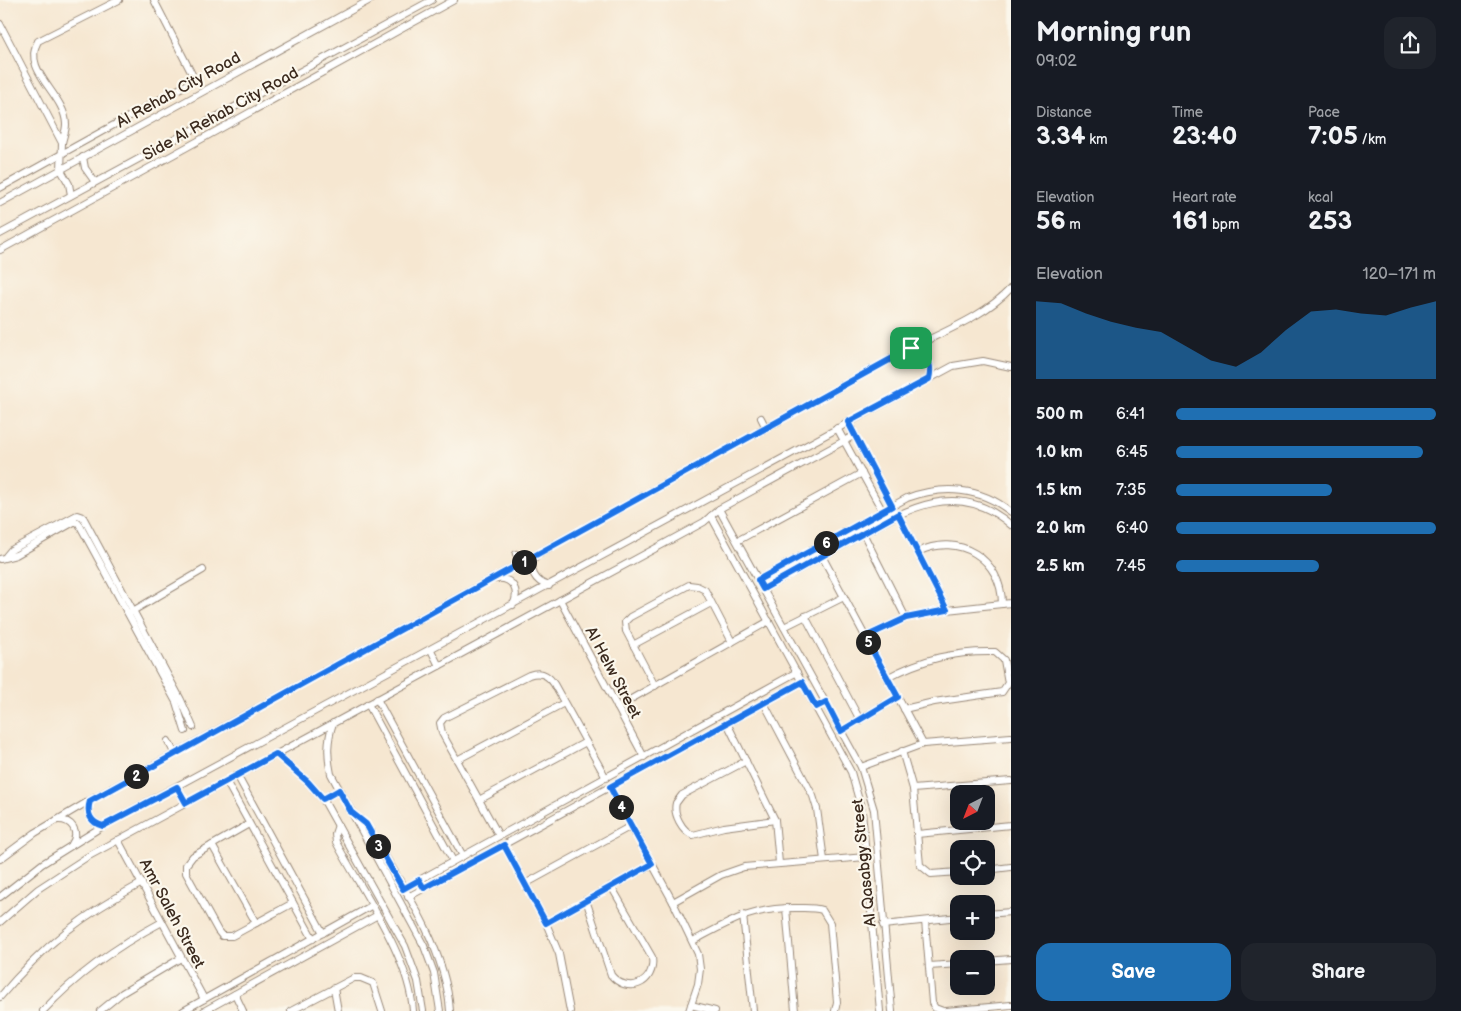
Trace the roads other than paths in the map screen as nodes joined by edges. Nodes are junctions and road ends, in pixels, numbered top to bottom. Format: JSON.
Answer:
{"nodes":[{"id":1,"x":119,"y":0,"type":"edge"},
{"id":2,"x":154,"y":0,"type":"edge"},
{"id":3,"x":370,"y":0,"type":"edge"},
{"id":4,"x":432,"y":0,"type":"edge"},
{"id":5,"x":454,"y":0,"type":"edge"},
{"id":6,"x":0,"y":24,"type":"edge"},
{"id":7,"x":120,"y":123,"type":"junction"},
{"id":8,"x":125,"y":133,"type":"junction"},
{"id":9,"x":62,"y":144,"type":"junction"},
{"id":10,"x":61,"y":156,"type":"junction"},
{"id":11,"x":84,"y":157,"type":"junction"},
{"id":12,"x":61,"y":170,"type":"junction"},
{"id":13,"x":95,"y":182,"type":"junction"},
{"id":14,"x":0,"y":188,"type":"edge"},
{"id":15,"x":71,"y":194,"type":"junction"},
{"id":16,"x":61,"y":200,"type":"junction"},
{"id":17,"x":0,"y":203,"type":"edge"},
{"id":18,"x":67,"y":213,"type":"junction"},
{"id":19,"x":0,"y":234,"type":"edge"},
{"id":20,"x":0,"y":250,"type":"edge"},
{"id":21,"x":1011,"y":288,"type":"edge"},
{"id":22,"x":911,"y":348,"type":"junction"},
{"id":23,"x":1011,"y":368,"type":"edge"},
{"id":24,"x":929,"y":379,"type":"junction"},
{"id":25,"x":761,"y":418,"type":"dead end"},
{"id":26,"x":848,"y":422,"type":"junction"},
{"id":27,"x":766,"y":428,"type":"junction"},
{"id":28,"x":837,"y":428,"type":"junction"},
{"id":29,"x":855,"y":435,"type":"junction"},
{"id":30,"x":844,"y":441,"type":"junction"},
{"id":31,"x":862,"y":474,"type":"junction"},
{"id":32,"x":892,"y":506,"type":"junction"},
{"id":33,"x":719,"y":509,"type":"junction"},
{"id":34,"x":883,"y":512,"type":"junction"},
{"id":35,"x":1011,"y":512,"type":"edge"},
{"id":36,"x":898,"y":514,"type":"junction"},
{"id":37,"x":711,"y":516,"type":"junction"},
{"id":38,"x":1011,"y":525,"type":"edge"},
{"id":39,"x":732,"y":533,"type":"junction"},
{"id":40,"x":863,"y":533,"type":"junction"},
{"id":41,"x":723,"y":538,"type":"junction"},
{"id":42,"x":737,"y":541,"type":"junction"},
{"id":43,"x":918,"y":552,"type":"junction"},
{"id":44,"x":516,"y":554,"type":"dead end"},
{"id":45,"x":536,"y":556,"type":"junction"},
{"id":46,"x":822,"y":556,"type":"junction"},
{"id":47,"x":3,"y":557,"type":"edge"},
{"id":48,"x":522,"y":564,"type":"junction"},
{"id":49,"x":203,"y":570,"type":"dead end"},
{"id":50,"x":495,"y":579,"type":"junction"},
{"id":51,"x":758,"y":580,"type":"junction"},
{"id":52,"x":549,"y":586,"type":"junction"},
{"id":53,"x":763,"y":589,"type":"junction"},
{"id":54,"x":844,"y":597,"type":"junction"},
{"id":55,"x":560,"y":600,"type":"junction"},
{"id":56,"x":711,"y":603,"type":"junction"},
{"id":57,"x":1011,"y":603,"type":"edge"},
{"id":58,"x":1002,"y":604,"type":"junction"},
{"id":59,"x":514,"y":605,"type":"junction"},
{"id":60,"x":947,"y":610,"type":"junction"},
{"id":61,"x":131,"y":612,"type":"junction"},
{"id":62,"x":805,"y":616,"type":"junction"},
{"id":63,"x":906,"y":618,"type":"junction"},
{"id":64,"x":769,"y":621,"type":"junction"},
{"id":65,"x":784,"y":627,"type":"junction"},
{"id":66,"x":865,"y":637,"type":"junction"},
{"id":67,"x":732,"y":642,"type":"junction"},
{"id":68,"x":633,"y":645,"type":"junction"},
{"id":69,"x":431,"y":650,"type":"junction"},
{"id":70,"x":439,"y":666,"type":"junction"},
{"id":71,"x":797,"y":672,"type":"junction"},
{"id":72,"x":887,"y":678,"type":"junction"},
{"id":73,"x":784,"y":679,"type":"junction"},
{"id":74,"x":802,"y":682,"type":"junction"},
{"id":75,"x":655,"y":686,"type":"junction"},
{"id":76,"x":790,"y":689,"type":"junction"},
{"id":77,"x":898,"y":697,"type":"junction"},
{"id":78,"x":377,"y":699,"type":"junction"},
{"id":79,"x":826,"y":702,"type":"junction"},
{"id":80,"x":564,"y":703,"type":"junction"},
{"id":81,"x":764,"y":703,"type":"junction"},
{"id":82,"x":368,"y":704,"type":"junction"},
{"id":83,"x":617,"y":707,"type":"junction"},
{"id":84,"x":816,"y":707,"type":"junction"},
{"id":85,"x":904,"y":709,"type":"junction"},
{"id":86,"x":860,"y":720,"type":"junction"},
{"id":87,"x":333,"y":723,"type":"junction"},
{"id":88,"x":727,"y":723,"type":"junction"},
{"id":89,"x":193,"y":727,"type":"dead end"},
{"id":90,"x":185,"y":731,"type":"dead end"},
{"id":91,"x":841,"y":731,"type":"junction"},
{"id":92,"x":1011,"y":737,"type":"edge"},
{"id":93,"x":168,"y":741,"type":"dead end"},
{"id":94,"x":586,"y":742,"type":"junction"},
{"id":95,"x":923,"y":744,"type":"junction"},
{"id":96,"x":902,"y":751,"type":"junction"},
{"id":97,"x":175,"y":754,"type":"junction"},
{"id":98,"x":276,"y":754,"type":"junction"},
{"id":99,"x":644,"y":757,"type":"junction"},
{"id":100,"x":457,"y":760,"type":"junction"},
{"id":101,"x":746,"y":761,"type":"junction"},
{"id":102,"x":861,"y":767,"type":"junction"},
{"id":103,"x":237,"y":775,"type":"junction"},
{"id":104,"x":606,"y":778,"type":"junction"},
{"id":105,"x":226,"y":781,"type":"junction"},
{"id":106,"x":1011,"y":781,"type":"edge"},
{"id":107,"x":177,"y":787,"type":"junction"},
{"id":108,"x":610,"y":787,"type":"junction"},
{"id":109,"x":913,"y":789,"type":"junction"},
{"id":110,"x":339,"y":790,"type":"junction"},
{"id":111,"x":323,"y":799,"type":"junction"},
{"id":112,"x":479,"y":800,"type":"junction"},
{"id":113,"x":90,"y":801,"type":"junction"},
{"id":114,"x":186,"y":803,"type":"junction"},
{"id":115,"x":556,"y":805,"type":"junction"},
{"id":116,"x":351,"y":812,"type":"junction"},
{"id":117,"x":562,"y":814,"type":"junction"},
{"id":118,"x":57,"y":820,"type":"junction"},
{"id":119,"x":775,"y":820,"type":"junction"},
{"id":120,"x":250,"y":824,"type":"junction"},
{"id":121,"x":1011,"y":825,"type":"edge"},
{"id":122,"x":103,"y":826,"type":"junction"},
{"id":123,"x":338,"y":826,"type":"junction"},
{"id":124,"x":631,"y":826,"type":"junction"},
{"id":125,"x":917,"y":834,"type":"junction"},
{"id":126,"x":499,"y":836,"type":"junction"},
{"id":127,"x":118,"y":840,"type":"junction"},
{"id":128,"x":71,"y":845,"type":"junction"},
{"id":129,"x":212,"y":845,"type":"junction"},
{"id":130,"x":504,"y":845,"type":"junction"},
{"id":131,"x":463,"y":856,"type":"junction"},
{"id":132,"x":866,"y":857,"type":"junction"},
{"id":133,"x":0,"y":859,"type":"edge"},
{"id":134,"x":824,"y":860,"type":"junction"},
{"id":135,"x":454,"y":861,"type":"junction"},
{"id":136,"x":652,"y":864,"type":"junction"},
{"id":137,"x":780,"y":864,"type":"junction"},
{"id":138,"x":1011,"y":867,"type":"edge"},
{"id":139,"x":995,"y":869,"type":"edge"},
{"id":140,"x":950,"y":873,"type":"edge"},
{"id":141,"x":419,"y":880,"type":"junction"},
{"id":142,"x":142,"y":884,"type":"junction"},
{"id":143,"x":525,"y":884,"type":"junction"},
{"id":144,"x":611,"y":886,"type":"junction"},
{"id":145,"x":424,"y":888,"type":"junction"},
{"id":146,"x":403,"y":889,"type":"junction"},
{"id":147,"x":408,"y":897,"type":"junction"},
{"id":148,"x":0,"y":898,"type":"edge"},
{"id":149,"x":586,"y":900,"type":"junction"},
{"id":150,"x":673,"y":902,"type":"junction"},
{"id":151,"x":293,"y":903,"type":"junction"},
{"id":152,"x":371,"y":906,"type":"junction"},
{"id":153,"x":786,"y":908,"type":"junction"},
{"id":154,"x":1011,"y":912,"type":"edge"},
{"id":155,"x":995,"y":913,"type":"edge"},
{"id":156,"x":357,"y":914,"type":"junction"},
{"id":157,"x":743,"y":914,"type":"junction"},
{"id":158,"x":376,"y":916,"type":"junction"},
{"id":159,"x":950,"y":918,"type":"edge"},
{"id":160,"x":925,"y":920,"type":"junction"},
{"id":161,"x":0,"y":922,"type":"edge"},
{"id":162,"x":162,"y":922,"type":"junction"},
{"id":163,"x":256,"y":923,"type":"junction"},
{"id":164,"x":546,"y":923,"type":"junction"},
{"id":165,"x":362,"y":924,"type":"junction"},
{"id":166,"x":883,"y":925,"type":"junction"},
{"id":167,"x":426,"y":930,"type":"junction"},
{"id":168,"x":323,"y":933,"type":"junction"},
{"id":169,"x":418,"y":934,"type":"junction"},
{"id":170,"x":313,"y":939,"type":"junction"},
{"id":171,"x":693,"y":941,"type":"junction"},
{"id":172,"x":405,"y":946,"type":"junction"},
{"id":173,"x":395,"y":950,"type":"junction"},
{"id":174,"x":181,"y":958,"type":"junction"},
{"id":175,"x":1011,"y":959,"type":"edge"},
{"id":176,"x":995,"y":960,"type":"edge"},
{"id":177,"x":266,"y":965,"type":"junction"},
{"id":178,"x":950,"y":965,"type":"edge"},
{"id":179,"x":929,"y":966,"type":"junction"},
{"id":180,"x":271,"y":974,"type":"junction"},
{"id":181,"x":334,"y":988,"type":"junction"},
{"id":182,"x":235,"y":994,"type":"junction"},
{"id":183,"x":0,"y":997,"type":"edge"},
{"id":184,"x":204,"y":1000,"type":"junction"},
{"id":185,"x":1011,"y":1005,"type":"edge"},
{"id":186,"x":301,"y":1008,"type":"edge"},
{"id":187,"x":690,"y":1008,"type":"edge"},
{"id":188,"x":892,"y":1010,"type":"edge"},
{"id":189,"x":44,"y":1011,"type":"edge"},
{"id":190,"x":100,"y":1011,"type":"edge"},
{"id":191,"x":183,"y":1011,"type":"edge"},
{"id":192,"x":204,"y":1011,"type":"edge"},
{"id":193,"x":243,"y":1011,"type":"edge"},
{"id":194,"x":291,"y":1011,"type":"edge"},
{"id":195,"x":338,"y":1011,"type":"edge"},
{"id":196,"x":382,"y":1011,"type":"edge"},
{"id":197,"x":413,"y":1011,"type":"edge"},
{"id":198,"x":424,"y":1011,"type":"edge"},
{"id":199,"x":440,"y":1011,"type":"edge"},
{"id":200,"x":450,"y":1011,"type":"edge"},
{"id":201,"x":570,"y":1011,"type":"edge"},
{"id":202,"x":715,"y":1011,"type":"edge"},
{"id":203,"x":753,"y":1011,"type":"edge"},
{"id":204,"x":795,"y":1011,"type":"edge"},
{"id":205,"x":834,"y":1011,"type":"edge"},
{"id":206,"x":880,"y":1011,"type":"edge"},
{"id":207,"x":944,"y":1011,"type":"edge"}],
"edges":[{"from":1,"to":9,"type":"street"},
{"from":2,"to":7,"type":"street"},
{"from":3,"to":8,"type":"street","name":"Al Rehab City Road"},
{"from":4,"to":13,"type":"street"},
{"from":5,"to":18,"type":"street","name":"Side Al Rehab City Road"},
{"from":6,"to":9,"type":"street"},
{"from":7,"to":8,"type":"street"},
{"from":7,"to":10,"type":"street"},
{"from":8,"to":11,"type":"street","name":"Al Rehab City Road"},
{"from":9,"to":10,"type":"street"},
{"from":10,"to":12,"type":"street"},
{"from":10,"to":14,"type":"street"},
{"from":11,"to":12,"type":"street","name":"Al Rehab City Road"},
{"from":11,"to":13,"type":"street"},
{"from":12,"to":15,"type":"street"},
{"from":12,"to":17,"type":"street","name":"Al Rehab City Road"},
{"from":13,"to":15,"type":"street"},
{"from":15,"to":16,"type":"street"},
{"from":16,"to":18,"type":"street"},
{"from":16,"to":19,"type":"street"},
{"from":18,"to":20,"type":"street","name":"Side Al Rehab City Road"},
{"from":21,"to":22,"type":"street"},
{"from":22,"to":24,"type":"street"},
{"from":22,"to":27,"type":"street"},
{"from":23,"to":24,"type":"street"},
{"from":24,"to":26,"type":"street"},
{"from":25,"to":27,"type":"street"},
{"from":26,"to":28,"type":"street"},
{"from":26,"to":29,"type":"street"},
{"from":27,"to":45,"type":"street"},
{"from":28,"to":30,"type":"street"},
{"from":28,"to":52,"type":"street"},
{"from":29,"to":30,"type":"street"},
{"from":29,"to":32,"type":"street"},
{"from":30,"to":31,"type":"street"},
{"from":30,"to":33,"type":"street"},
{"from":31,"to":34,"type":"street"},
{"from":31,"to":42,"type":"street"},
{"from":32,"to":34,"type":"street"},
{"from":32,"to":35,"type":"street"},
{"from":33,"to":37,"type":"street"},
{"from":33,"to":39,"type":"street","name":"Al Qasabgy Street"},
{"from":34,"to":51,"type":"street"},
{"from":36,"to":38,"type":"street"},
{"from":36,"to":40,"type":"street"},
{"from":36,"to":43,"type":"street"},
{"from":37,"to":41,"type":"street","name":"Al Qasabgy Street"},
{"from":37,"to":55,"type":"street"},
{"from":39,"to":41,"type":"street"},
{"from":39,"to":42,"type":"street","name":"Al Qasabgy Street"},
{"from":40,"to":46,"type":"street"},
{"from":40,"to":63,"type":"street"},
{"from":41,"to":64,"type":"street","name":"Al Qasabgy Street"},
{"from":42,"to":51,"type":"street","name":"Al Qasabgy Street"},
{"from":43,"to":58,"type":"street"},
{"from":43,"to":60,"type":"street"},
{"from":44,"to":48,"type":"street"},
{"from":45,"to":48,"type":"street"},
{"from":45,"to":52,"type":"street"},
{"from":46,"to":53,"type":"street"},
{"from":46,"to":54,"type":"street"},
{"from":47,"to":61,"type":"street"},
{"from":48,"to":50,"type":"street"},
{"from":49,"to":61,"type":"street"},
{"from":50,"to":59,"type":"street"},
{"from":50,"to":97,"type":"street"},
{"from":51,"to":53,"type":"street","name":"Al Qasabgy Street"},
{"from":52,"to":59,"type":"street"},
{"from":53,"to":65,"type":"street","name":"Al Qasabgy Street"},
{"from":54,"to":62,"type":"street"},
{"from":54,"to":66,"type":"street"},
{"from":55,"to":70,"type":"street"},
{"from":55,"to":83,"type":"street","name":"Al Helw Street"},
{"from":56,"to":67,"type":"street"},
{"from":56,"to":68,"type":"street"},
{"from":56,"to":68,"type":"street"},
{"from":57,"to":58,"type":"street"},
{"from":58,"to":60,"type":"street"},
{"from":59,"to":69,"type":"street"},
{"from":60,"to":63,"type":"street"},
{"from":61,"to":89,"type":"street"},
{"from":61,"to":90,"type":"street"},
{"from":62,"to":65,"type":"street"},
{"from":62,"to":86,"type":"street"},
{"from":63,"to":66,"type":"street"},
{"from":64,"to":67,"type":"street"},
{"from":64,"to":71,"type":"street","name":"Al Qasabgy Street"},
{"from":65,"to":79,"type":"street","name":"Al Qasabgy Street"},
{"from":66,"to":72,"type":"street"},
{"from":67,"to":75,"type":"street"},
{"from":68,"to":75,"type":"street"},
{"from":69,"to":70,"type":"street"},
{"from":69,"to":107,"type":"street"},
{"from":70,"to":78,"type":"street"},
{"from":71,"to":73,"type":"street"},
{"from":71,"to":74,"type":"street","name":"Al Qasabgy Street"},
{"from":72,"to":77,"type":"street"},
{"from":72,"to":85,"type":"street"},
{"from":73,"to":76,"type":"street"},
{"from":73,"to":99,"type":"street"},
{"from":74,"to":76,"type":"street"},
{"from":74,"to":84,"type":"street","name":"Al Qasabgy Street"},
{"from":75,"to":83,"type":"street"},
{"from":76,"to":81,"type":"street"},
{"from":77,"to":85,"type":"street"},
{"from":77,"to":86,"type":"street"},
{"from":78,"to":82,"type":"street"},
{"from":78,"to":131,"type":"street"},
{"from":79,"to":84,"type":"street"},
{"from":79,"to":91,"type":"street","name":"Al Qasabgy Street"},
{"from":80,"to":94,"type":"street"},
{"from":80,"to":100,"type":"street"},
{"from":80,"to":100,"type":"street"},
{"from":81,"to":88,"type":"street"},
{"from":81,"to":134,"type":"street"},
{"from":82,"to":87,"type":"street"},
{"from":82,"to":135,"type":"street"},
{"from":83,"to":99,"type":"street","name":"Al Helw Street"},
{"from":84,"to":132,"type":"street","name":"Al Qasabgy Street"},
{"from":85,"to":95,"type":"street"},
{"from":86,"to":91,"type":"street"},
{"from":87,"to":98,"type":"street"},
{"from":87,"to":110,"type":"street"},
{"from":88,"to":101,"type":"street"},
{"from":88,"to":108,"type":"street"},
{"from":91,"to":102,"type":"street","name":"Al Qasabgy Street"},
{"from":92,"to":95,"type":"street"},
{"from":93,"to":97,"type":"street"},
{"from":94,"to":104,"type":"street"},
{"from":94,"to":112,"type":"street"},
{"from":95,"to":96,"type":"street"},
{"from":96,"to":102,"type":"street"},
{"from":96,"to":109,"type":"street"},
{"from":97,"to":113,"type":"street"},
{"from":98,"to":103,"type":"street"},
{"from":98,"to":111,"type":"street"},
{"from":99,"to":104,"type":"street"},
{"from":100,"to":112,"type":"street"},
{"from":101,"to":119,"type":"street"},
{"from":101,"to":119,"type":"street"},
{"from":102,"to":166,"type":"street","name":"Al Qasabgy Street"},
{"from":103,"to":105,"type":"street"},
{"from":103,"to":168,"type":"street"},
{"from":104,"to":115,"type":"street"},
{"from":105,"to":114,"type":"street"},
{"from":105,"to":120,"type":"street"},
{"from":106,"to":109,"type":"street"},
{"from":107,"to":114,"type":"street"},
{"from":107,"to":122,"type":"street"},
{"from":108,"to":117,"type":"street"},
{"from":108,"to":124,"type":"street"},
{"from":109,"to":125,"type":"street"},
{"from":110,"to":111,"type":"street"},
{"from":110,"to":116,"type":"street"},
{"from":111,"to":123,"type":"street"},
{"from":112,"to":126,"type":"street"},
{"from":113,"to":118,"type":"street"},
{"from":113,"to":122,"type":"street"},
{"from":114,"to":127,"type":"street"},
{"from":115,"to":117,"type":"street"},
{"from":115,"to":126,"type":"street"},
{"from":116,"to":146,"type":"street"},
{"from":116,"to":169,"type":"street"},
{"from":117,"to":130,"type":"street"},
{"from":118,"to":128,"type":"street"},
{"from":118,"to":133,"type":"street"},
{"from":119,"to":137,"type":"street"},
{"from":120,"to":129,"type":"street"},
{"from":120,"to":151,"type":"street"},
{"from":121,"to":125,"type":"street"},
{"from":122,"to":128,"type":"street"},
{"from":123,"to":152,"type":"street"},
{"from":123,"to":172,"type":"street"},
{"from":124,"to":136,"type":"street"},
{"from":124,"to":143,"type":"street"},
{"from":125,"to":140,"type":"street"},
{"from":126,"to":131,"type":"street"},
{"from":127,"to":142,"type":"street","name":"Amr Saleh Street"},
{"from":127,"to":161,"type":"street"},
{"from":128,"to":148,"type":"street"},
{"from":129,"to":163,"type":"street"},
{"from":129,"to":163,"type":"street"},
{"from":130,"to":143,"type":"street"},
{"from":130,"to":145,"type":"street"},
{"from":131,"to":135,"type":"street"},
{"from":132,"to":134,"type":"street"},
{"from":132,"to":206,"type":"street","name":"Al Qasabgy Street"},
{"from":134,"to":137,"type":"street"},
{"from":135,"to":141,"type":"street"},
{"from":136,"to":144,"type":"street"},
{"from":136,"to":150,"type":"street"},
{"from":137,"to":150,"type":"street"},
{"from":138,"to":139,"type":"street"},
{"from":141,"to":145,"type":"street"},
{"from":141,"to":146,"type":"street"},
{"from":142,"to":162,"type":"street","name":"Amr Saleh Street"},
{"from":142,"to":183,"type":"street"},
{"from":143,"to":164,"type":"street"},
{"from":144,"to":149,"type":"street"},
{"from":144,"to":149,"type":"street"},
{"from":145,"to":147,"type":"street"},
{"from":146,"to":147,"type":"street"},
{"from":147,"to":167,"type":"street"},
{"from":149,"to":164,"type":"street"},
{"from":150,"to":171,"type":"street"},
{"from":151,"to":163,"type":"street"},
{"from":151,"to":170,"type":"street"},
{"from":152,"to":156,"type":"street"},
{"from":152,"to":158,"type":"street"},
{"from":153,"to":157,"type":"street"},
{"from":153,"to":204,"type":"street"},
{"from":153,"to":205,"type":"street"},
{"from":154,"to":155,"type":"street"},
{"from":156,"to":165,"type":"street"},
{"from":156,"to":168,"type":"street"},
{"from":157,"to":171,"type":"street"},
{"from":157,"to":203,"type":"street"},
{"from":158,"to":165,"type":"street"},
{"from":158,"to":173,"type":"street"},
{"from":159,"to":160,"type":"street"},
{"from":160,"to":166,"type":"street"},
{"from":160,"to":179,"type":"street"},
{"from":162,"to":174,"type":"street","name":"Amr Saleh Street"},
{"from":162,"to":189,"type":"street"},
{"from":164,"to":201,"type":"street"},
{"from":165,"to":180,"type":"street"},
{"from":166,"to":188,"type":"street","name":"Al Qasabgy Street"},
{"from":167,"to":169,"type":"street"},
{"from":167,"to":200,"type":"street"},
{"from":168,"to":170,"type":"street"},
{"from":169,"to":199,"type":"street"},
{"from":170,"to":177,"type":"street"},
{"from":171,"to":187,"type":"street"},
{"from":172,"to":173,"type":"street"},
{"from":172,"to":198,"type":"street"},
{"from":173,"to":197,"type":"street"},
{"from":174,"to":184,"type":"street","name":"Amr Saleh Street"},
{"from":174,"to":190,"type":"street"},
{"from":175,"to":176,"type":"street"},
{"from":177,"to":180,"type":"street"},
{"from":177,"to":184,"type":"street"},
{"from":178,"to":179,"type":"street"},
{"from":179,"to":207,"type":"street"},
{"from":180,"to":182,"type":"street"},
{"from":181,"to":186,"type":"street"},
{"from":181,"to":195,"type":"street"},
{"from":181,"to":196,"type":"street"},
{"from":182,"to":192,"type":"street"},
{"from":182,"to":193,"type":"street"},
{"from":184,"to":191,"type":"street"},
{"from":185,"to":207,"type":"street"},
{"from":186,"to":194,"type":"street"},
{"from":187,"to":202,"type":"street"},
{"from":188,"to":206,"type":"street"}]}
